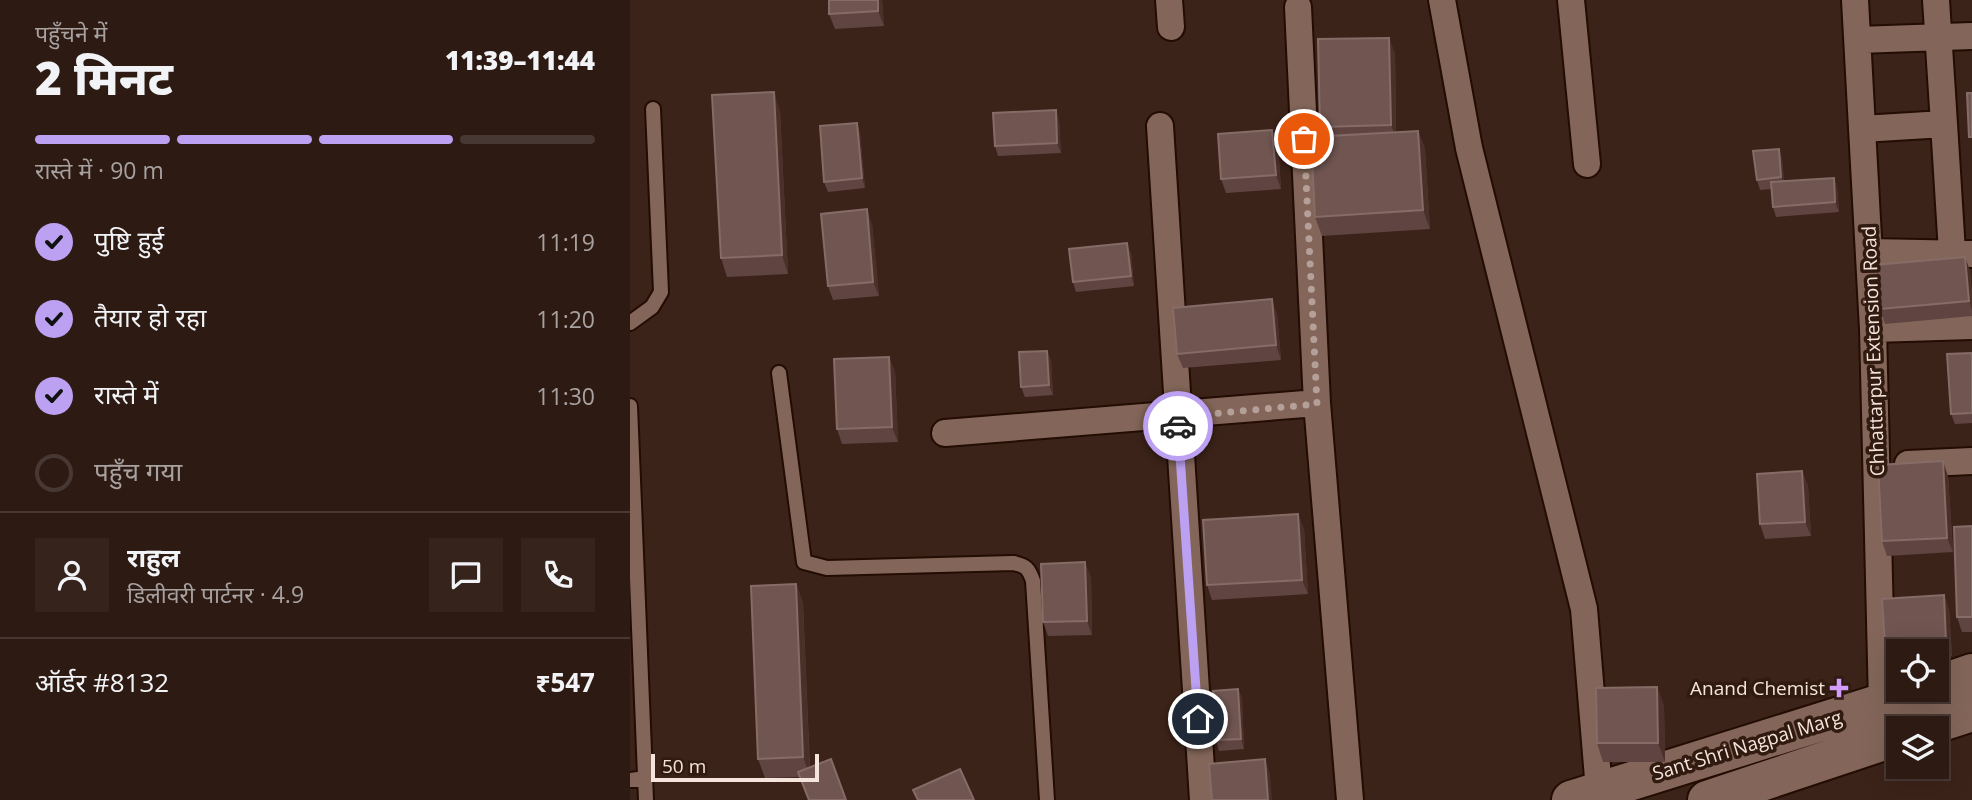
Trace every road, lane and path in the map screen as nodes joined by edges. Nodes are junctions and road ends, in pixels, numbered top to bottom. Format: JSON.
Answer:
{"nodes":[{"id":1,"x":1169,"y":0,"type":"edge"},
{"id":2,"x":1442,"y":0,"type":"edge"},
{"id":3,"x":1571,"y":0,"type":"edge"},
{"id":4,"x":1855,"y":0,"type":"edge"},
{"id":5,"x":1936,"y":0,"type":"edge"},
{"id":6,"x":1298,"y":7,"type":"dead end"},
{"id":7,"x":1171,"y":27,"type":"dead end"},
{"id":8,"x":1972,"y":36,"type":"edge"},
{"id":9,"x":1939,"y":38,"type":"junction"},
{"id":10,"x":1858,"y":40,"type":"junction"},
{"id":11,"x":653,"y":109,"type":"dead end"},
{"id":12,"x":1944,"y":124,"type":"junction"},
{"id":13,"x":1160,"y":126,"type":"dead end"},
{"id":14,"x":1862,"y":129,"type":"junction"},
{"id":15,"x":1587,"y":164,"type":"dead end"},
{"id":16,"x":1869,"y":252,"type":"junction"},
{"id":17,"x":1962,"y":253,"type":"edge"},
{"id":18,"x":630,"y":323,"type":"edge"},
{"id":19,"x":1972,"y":326,"type":"edge"},
{"id":20,"x":1873,"y":329,"type":"junction"},
{"id":21,"x":779,"y":373,"type":"dead end"},
{"id":22,"x":1317,"y":404,"type":"junction"},
{"id":23,"x":630,"y":406,"type":"edge"},
{"id":24,"x":1177,"y":417,"type":"junction"},
{"id":25,"x":945,"y":433,"type":"dead end"},
{"id":26,"x":1972,"y":461,"type":"edge"},
{"id":27,"x":1878,"y":466,"type":"junction"},
{"id":28,"x":1972,"y":673,"type":"edge"},
{"id":29,"x":1949,"y":681,"type":"edge"},
{"id":30,"x":1910,"y":702,"type":"edge"},
{"id":31,"x":1972,"y":712,"type":"edge"},
{"id":32,"x":1890,"y":716,"type":"edge"},
{"id":33,"x":1894,"y":716,"type":"edge"},
{"id":34,"x":1949,"y":720,"type":"edge"},
{"id":35,"x":1886,"y":721,"type":"edge"},
{"id":36,"x":1886,"y":722,"type":"edge"},
{"id":37,"x":645,"y":778,"type":"junction"},
{"id":38,"x":630,"y":780,"type":"edge"},
{"id":39,"x":1585,"y":795,"type":"edge"},
{"id":40,"x":646,"y":800,"type":"edge"},
{"id":41,"x":1047,"y":800,"type":"edge"},
{"id":42,"x":1203,"y":800,"type":"edge"},
{"id":43,"x":1350,"y":800,"type":"edge"},
{"id":44,"x":1707,"y":800,"type":"edge"}],
"edges":[{"from":1,"to":7,"type":"street"},
{"from":2,"to":39,"type":"street"},
{"from":3,"to":15,"type":"street"},
{"from":4,"to":10,"type":"street","name":"Chhattarpur Extension Road"},
{"from":5,"to":9,"type":"street"},
{"from":6,"to":22,"type":"street"},
{"from":8,"to":9,"type":"street"},
{"from":9,"to":10,"type":"street"},
{"from":9,"to":12,"type":"street"},
{"from":10,"to":14,"type":"street","name":"Chhattarpur Extension Road"},
{"from":11,"to":18,"type":"lane"},
{"from":12,"to":14,"type":"street"},
{"from":12,"to":17,"type":"street"},
{"from":13,"to":24,"type":"street"},
{"from":14,"to":16,"type":"street","name":"Chhattarpur Extension Road"},
{"from":16,"to":17,"type":"street"},
{"from":16,"to":20,"type":"street","name":"Chhattarpur Extension Road"},
{"from":19,"to":20,"type":"street"},
{"from":20,"to":27,"type":"street","name":"Chhattarpur Extension Road"},
{"from":21,"to":41,"type":"lane"},
{"from":22,"to":24,"type":"street"},
{"from":22,"to":43,"type":"street"},
{"from":23,"to":37,"type":"lane"},
{"from":24,"to":25,"type":"street"},
{"from":24,"to":42,"type":"street"},
{"from":26,"to":27,"type":"street"},
{"from":27,"to":32,"type":"street","name":"Chhattarpur Extension Road"},
{"from":28,"to":29,"type":"main road"},
{"from":30,"to":33,"type":"main road","name":"Sant Shri Nagpal Marg"},
{"from":31,"to":34,"type":"main road"},
{"from":35,"to":39,"type":"main road","name":"Sant Shri Nagpal Marg"},
{"from":36,"to":44,"type":"main road","name":"Sant Shri Nagpal Marg"},
{"from":37,"to":38,"type":"lane"},
{"from":37,"to":40,"type":"lane"}]}
